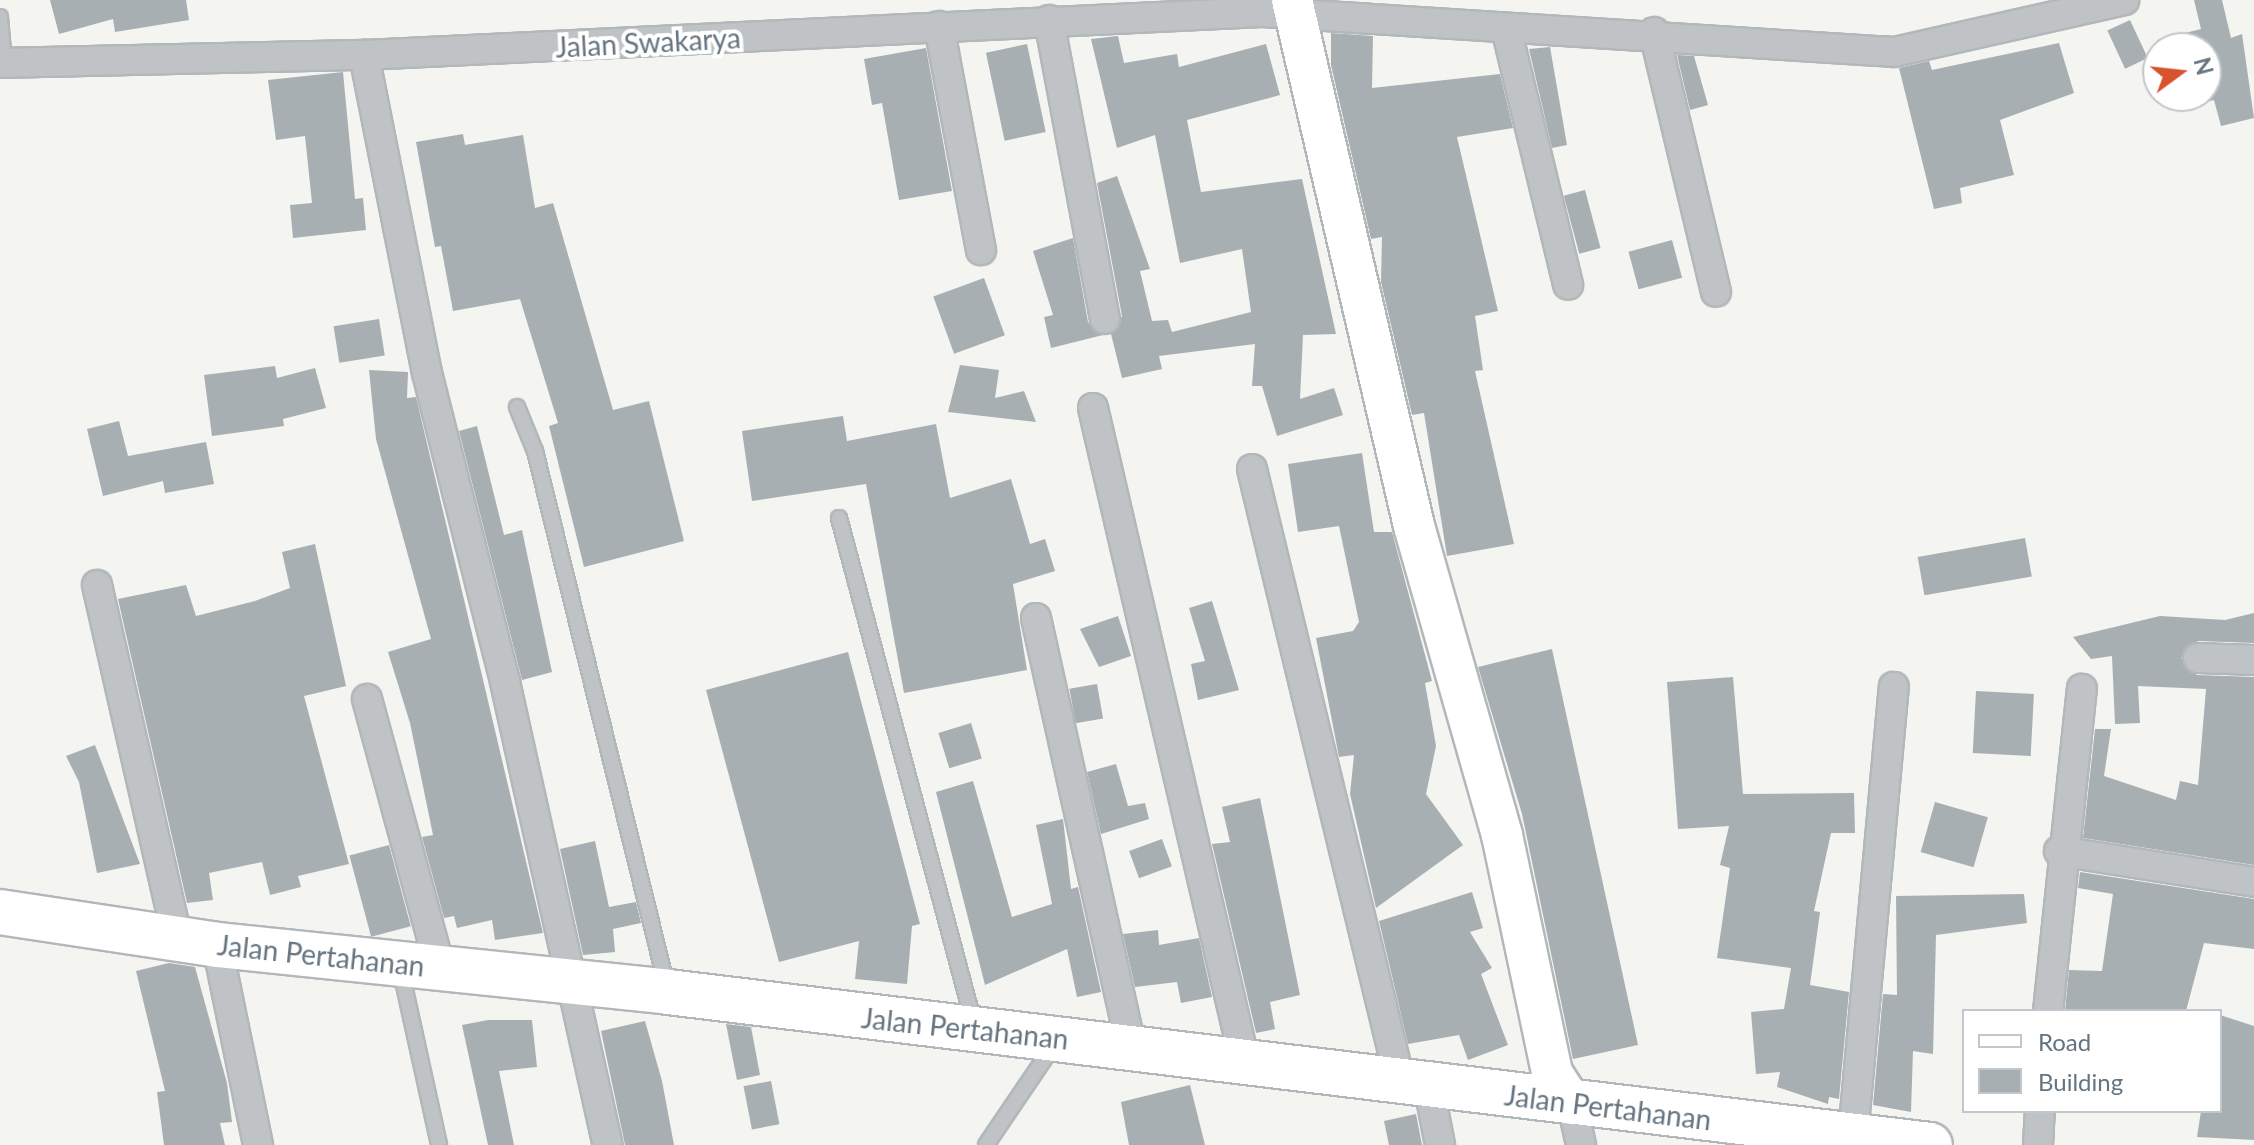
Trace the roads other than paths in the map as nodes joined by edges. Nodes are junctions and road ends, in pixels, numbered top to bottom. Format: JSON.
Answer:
{"nodes":[{"id":1,"x":2124,"y":0,"type":"edge"},
{"id":2,"x":1293,"y":7,"type":"edge"},
{"id":3,"x":0,"y":17,"type":"edge"},
{"id":4,"x":1487,"y":17,"type":"edge"},
{"id":5,"x":1049,"y":20,"type":"junction"},
{"id":6,"x":939,"y":26,"type":"junction"},
{"id":7,"x":1654,"y":32,"type":"junction"},
{"id":8,"x":364,"y":55,"type":"junction"},
{"id":9,"x":2,"y":63,"type":"edge"},
{"id":10,"x":981,"y":250,"type":"dead end"},
{"id":11,"x":1568,"y":285,"type":"dead end"},
{"id":12,"x":1716,"y":292,"type":"dead end"},
{"id":13,"x":1105,"y":319,"type":"dead end"},
{"id":14,"x":517,"y":407,"type":"dead end"},
{"id":15,"x":1093,"y":408,"type":"dead end"},
{"id":16,"x":1252,"y":469,"type":"dead end"},
{"id":17,"x":839,"y":518,"type":"dead end"},
{"id":18,"x":97,"y":585,"type":"dead end"},
{"id":19,"x":1036,"y":618,"type":"dead end"},
{"id":20,"x":2198,"y":658,"type":"dead end"},
{"id":21,"x":2254,"y":660,"type":"edge"},
{"id":22,"x":1894,"y":687,"type":"dead end"},
{"id":23,"x":2082,"y":689,"type":"dead end"},
{"id":24,"x":367,"y":699,"type":"dead end"},
{"id":25,"x":2059,"y":851,"type":"junction"},
{"id":26,"x":2254,"y":882,"type":"edge"},
{"id":27,"x":0,"y":912,"type":"edge"},
{"id":28,"x":197,"y":941,"type":"junction"},
{"id":29,"x":419,"y":966,"type":"junction"},
{"id":30,"x":572,"y":983,"type":"junction"},
{"id":31,"x":668,"y":992,"type":"junction"},
{"id":32,"x":2048,"y":1009,"type":"edge"},
{"id":33,"x":976,"y":1030,"type":"junction"},
{"id":34,"x":1057,"y":1039,"type":"junction"},
{"id":35,"x":1131,"y":1047,"type":"junction"},
{"id":36,"x":1246,"y":1067,"type":"junction"},
{"id":37,"x":1414,"y":1082,"type":"junction"},
{"id":38,"x":2040,"y":1113,"type":"edge"},
{"id":39,"x":1577,"y":1124,"type":"edge"},
{"id":40,"x":1853,"y":1135,"type":"junction"},
{"id":41,"x":258,"y":1145,"type":"edge"},
{"id":42,"x":439,"y":1145,"type":"edge"},
{"id":43,"x":608,"y":1145,"type":"edge"},
{"id":44,"x":986,"y":1145,"type":"edge"},
{"id":45,"x":1440,"y":1145,"type":"edge"},
{"id":46,"x":1930,"y":1145,"type":"edge"},
{"id":47,"x":2038,"y":1145,"type":"edge"}],
"edges":[{"from":1,"to":7,"type":"street","name":"Jalan Swakarya"},
{"from":2,"to":4,"type":"street","name":"Jalan Swakarya"},
{"from":2,"to":5,"type":"street","name":"Jalan Swakarya"},
{"from":2,"to":39,"type":"street"},
{"from":3,"to":9,"type":"lane"},
{"from":4,"to":7,"type":"street","name":"Jalan Swakarya"},
{"from":4,"to":11,"type":"street"},
{"from":5,"to":6,"type":"street","name":"Jalan Swakarya"},
{"from":5,"to":13,"type":"street"},
{"from":6,"to":8,"type":"street","name":"Jalan Swakarya"},
{"from":6,"to":10,"type":"street"},
{"from":7,"to":12,"type":"street"},
{"from":8,"to":9,"type":"street","name":"Jalan Swakarya"},
{"from":8,"to":30,"type":"street"},
{"from":14,"to":31,"type":"lane"},
{"from":15,"to":36,"type":"street"},
{"from":16,"to":37,"type":"street"},
{"from":17,"to":33,"type":"lane"},
{"from":18,"to":28,"type":"street"},
{"from":19,"to":35,"type":"street"},
{"from":20,"to":21,"type":"street"},
{"from":22,"to":40,"type":"street"},
{"from":23,"to":25,"type":"street"},
{"from":24,"to":29,"type":"street"},
{"from":25,"to":26,"type":"street"},
{"from":25,"to":32,"type":"street"},
{"from":27,"to":28,"type":"main road","name":"Jalan Pertahanan"},
{"from":28,"to":29,"type":"main road","name":"Jalan Pertahanan"},
{"from":28,"to":41,"type":"street"},
{"from":29,"to":30,"type":"main road","name":"Jalan Pertahanan"},
{"from":29,"to":42,"type":"lane"},
{"from":30,"to":31,"type":"main road","name":"Jalan Pertahanan"},
{"from":30,"to":43,"type":"street"},
{"from":31,"to":33,"type":"main road","name":"Jalan Pertahanan"},
{"from":33,"to":34,"type":"main road","name":"Jalan Pertahanan"},
{"from":34,"to":35,"type":"main road","name":"Jalan Pertahanan"},
{"from":34,"to":44,"type":"lane"},
{"from":35,"to":36,"type":"main road","name":"Jalan Pertahanan"},
{"from":36,"to":37,"type":"main road","name":"Jalan Pertahanan"},
{"from":37,"to":39,"type":"main road","name":"Jalan Pertahanan"},
{"from":37,"to":45,"type":"street"},
{"from":38,"to":47,"type":"street"},
{"from":39,"to":40,"type":"main road","name":"Jalan Pertahanan"},
{"from":40,"to":46,"type":"main road","name":"Jalan Pertahanan"}]}
